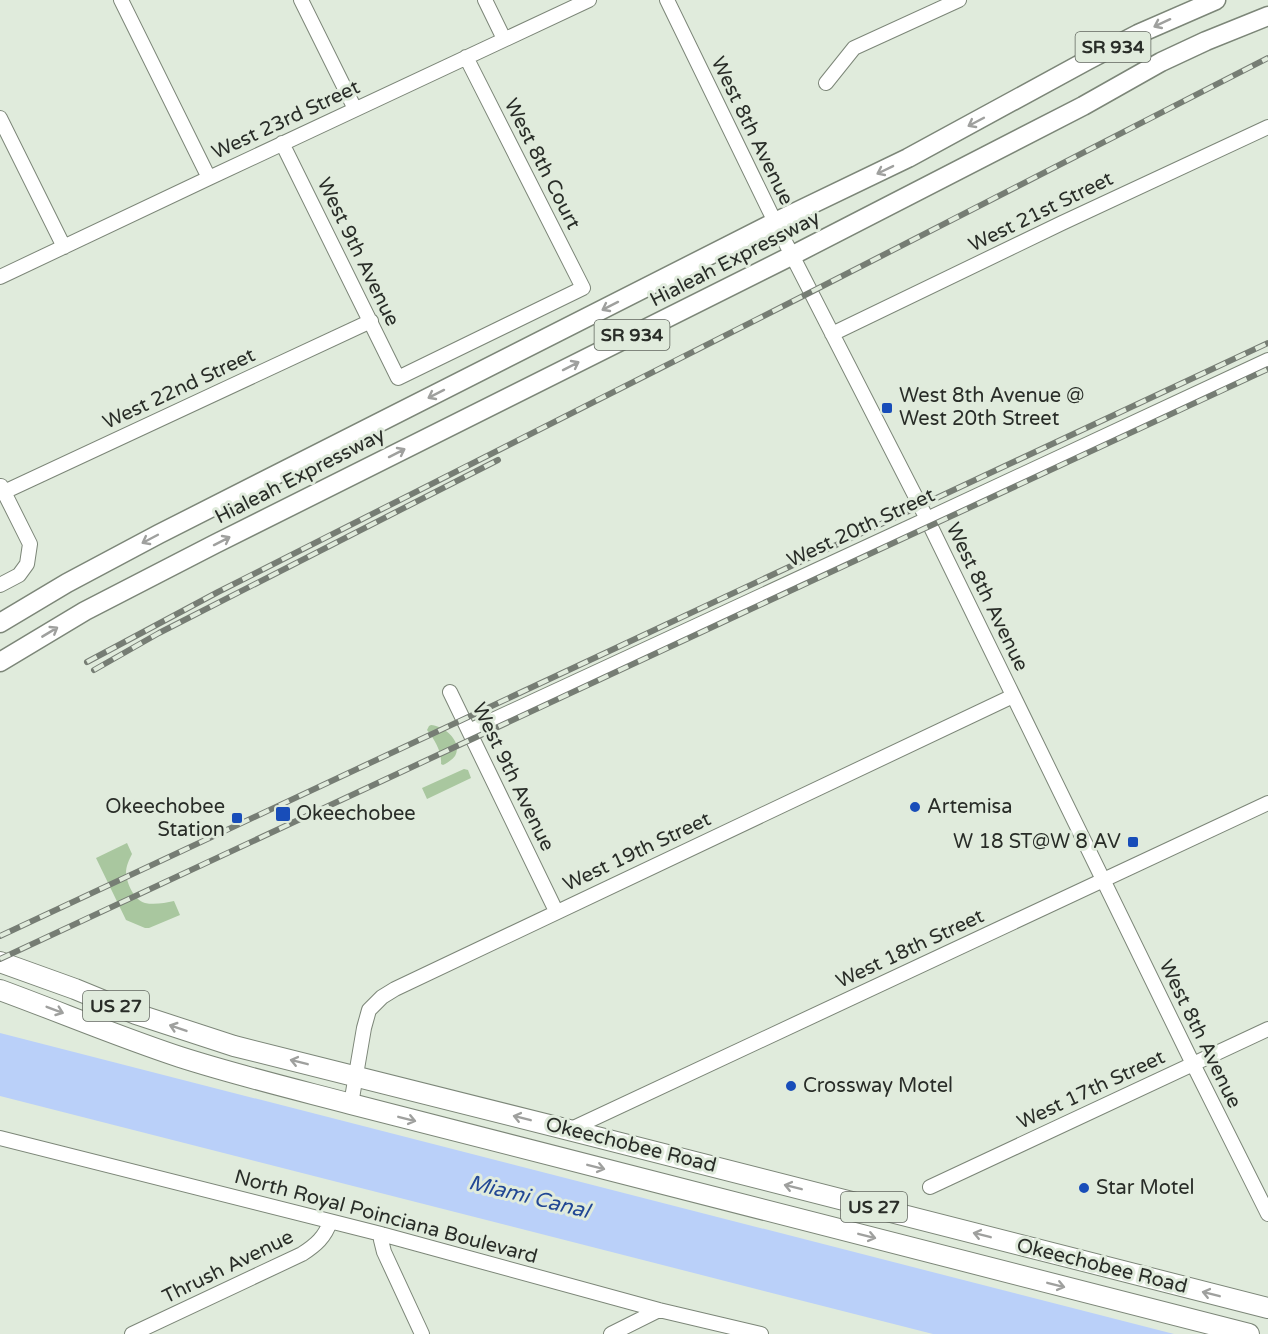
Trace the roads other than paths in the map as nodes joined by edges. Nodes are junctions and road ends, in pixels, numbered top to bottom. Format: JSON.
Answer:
{"nodes":[{"id":1,"x":121,"y":0,"type":"edge"},
{"id":2,"x":301,"y":0,"type":"edge"},
{"id":3,"x":485,"y":0,"type":"edge"},
{"id":4,"x":589,"y":0,"type":"edge"},
{"id":5,"x":667,"y":0,"type":"edge"},
{"id":6,"x":959,"y":0,"type":"edge"},
{"id":7,"x":1216,"y":0,"type":"edge"},
{"id":8,"x":1268,"y":16,"type":"edge"},
{"id":9,"x":504,"y":39,"type":"junction"},
{"id":10,"x":466,"y":57,"type":"junction"},
{"id":11,"x":826,"y":83,"type":"dead end"},
{"id":12,"x":355,"y":109,"type":"junction"},
{"id":13,"x":0,"y":118,"type":"edge"},
{"id":14,"x":1268,"y":127,"type":"edge"},
{"id":15,"x":282,"y":143,"type":"junction"},
{"id":16,"x":209,"y":178,"type":"junction"},
{"id":17,"x":775,"y":222,"type":"junction"},
{"id":18,"x":64,"y":247,"type":"junction"},
{"id":19,"x":793,"y":255,"type":"junction"},
{"id":20,"x":0,"y":278,"type":"edge"},
{"id":21,"x":371,"y":321,"type":"junction"},
{"id":22,"x":832,"y":334,"type":"junction"},
{"id":23,"x":1268,"y":360,"type":"edge"},
{"id":24,"x":398,"y":378,"type":"joint"},
{"id":25,"x":2,"y":488,"type":"edge"},
{"id":26,"x":927,"y":519,"type":"junction"},
{"id":27,"x":0,"y":585,"type":"edge"},
{"id":28,"x":0,"y":623,"type":"edge"},
{"id":29,"x":0,"y":662,"type":"edge"},
{"id":30,"x":450,"y":692,"type":"dead end"},
{"id":31,"x":1013,"y":696,"type":"junction"},
{"id":32,"x":469,"y":730,"type":"junction"},
{"id":33,"x":1268,"y":803,"type":"edge"},
{"id":34,"x":1103,"y":880,"type":"junction"},
{"id":35,"x":556,"y":911,"type":"junction"},
{"id":36,"x":0,"y":962,"type":"edge"},
{"id":37,"x":0,"y":990,"type":"edge"},
{"id":38,"x":1268,"y":1029,"type":"edge"},
{"id":39,"x":1193,"y":1064,"type":"junction"},
{"id":40,"x":356,"y":1076,"type":"junction"},
{"id":41,"x":351,"y":1104,"type":"junction"},
{"id":42,"x":569,"y":1130,"type":"junction"},
{"id":43,"x":0,"y":1138,"type":"edge"},
{"id":44,"x":930,"y":1187,"type":"dead end"},
{"id":45,"x":1268,"y":1214,"type":"edge"},
{"id":46,"x":330,"y":1222,"type":"junction"},
{"id":47,"x":381,"y":1234,"type":"junction"},
{"id":48,"x":1268,"y":1308,"type":"edge"},
{"id":49,"x":659,"y":1310,"type":"junction"},
{"id":50,"x":132,"y":1334,"type":"edge"},
{"id":51,"x":422,"y":1334,"type":"edge"},
{"id":52,"x":611,"y":1334,"type":"edge"},
{"id":53,"x":761,"y":1334,"type":"edge"},
{"id":54,"x":1249,"y":1334,"type":"edge"}],
"edges":[{"from":1,"to":16,"type":"street"},
{"from":2,"to":12,"type":"street"},
{"from":3,"to":9,"type":"street"},
{"from":4,"to":9,"type":"street","name":"West 23rd Street"},
{"from":5,"to":17,"type":"street","name":"West 8th Avenue"},
{"from":6,"to":11,"type":"street"},
{"from":7,"to":17,"type":"main road","name":"Hialeah Expressway","number":"SR 934","one_way":true},
{"from":8,"to":19,"type":"main road","name":"Hialeah Expressway","number":"SR 934"},
{"from":9,"to":10,"type":"street","name":"West 23rd Street"},
{"from":10,"to":12,"type":"street","name":"West 23rd Street"},
{"from":10,"to":24,"type":"street","name":"West 8th Court"},
{"from":12,"to":15,"type":"street","name":"West 23rd Street"},
{"from":13,"to":18,"type":"street"},
{"from":14,"to":22,"type":"street","name":"West 21st Street"},
{"from":15,"to":16,"type":"street","name":"West 23rd Street"},
{"from":15,"to":21,"type":"street","name":"West 9th Avenue"},
{"from":16,"to":18,"type":"street","name":"West 23rd Street"},
{"from":17,"to":19,"type":"street","name":"West 8th Avenue"},
{"from":17,"to":28,"type":"main road","name":"Hialeah Expressway","number":"SR 934","one_way":true},
{"from":18,"to":20,"type":"street","name":"West 23rd Street"},
{"from":19,"to":22,"type":"street","name":"West 8th Avenue"},
{"from":29,"to":19,"type":"main road","name":"Hialeah Expressway","number":"SR 934","one_way":true},
{"from":21,"to":24,"type":"street","name":"West 9th Avenue"},
{"from":21,"to":25,"type":"street","name":"West 22nd Street"},
{"from":22,"to":26,"type":"street","name":"West 8th Avenue"},
{"from":23,"to":26,"type":"street","name":"West 20th Street"},
{"from":25,"to":27,"type":"street"},
{"from":26,"to":31,"type":"street","name":"West 8th Avenue"},
{"from":26,"to":32,"type":"street","name":"West 20th Street"},
{"from":30,"to":32,"type":"street","name":"West 9th Avenue"},
{"from":31,"to":34,"type":"street","name":"West 8th Avenue"},
{"from":31,"to":35,"type":"street","name":"West 19th Street"},
{"from":32,"to":35,"type":"street","name":"West 9th Avenue"},
{"from":33,"to":34,"type":"street","name":"West 18th Street"},
{"from":34,"to":39,"type":"street","name":"West 8th Avenue"},
{"from":34,"to":42,"type":"street","name":"West 18th Street"},
{"from":35,"to":40,"type":"street","name":"West 19th Street"},
{"from":40,"to":36,"type":"highway","name":"Okeechobee Road","number":"US 27","one_way":true},
{"from":37,"to":41,"type":"highway","name":"Okeechobee Road","number":"US 27","one_way":true},
{"from":38,"to":39,"type":"street","name":"West 17th Street"},
{"from":39,"to":44,"type":"street","name":"West 17th Street"},
{"from":39,"to":45,"type":"street","name":"West 8th Avenue"},
{"from":40,"to":41,"type":"street","name":"West 19th Street"},
{"from":42,"to":40,"type":"highway","name":"Okeechobee Road","number":"US 27","one_way":true},
{"from":41,"to":54,"type":"highway","name":"Okeechobee Road","number":"US 27","one_way":true},
{"from":48,"to":42,"type":"highway","name":"Okeechobee Road","number":"US 27","one_way":true},
{"from":43,"to":46,"type":"street","name":"North Royal Poinciana Boulevard"},
{"from":46,"to":47,"type":"street","name":"North Royal Poinciana Boulevard"},
{"from":46,"to":50,"type":"street","name":"Thrush Avenue"},
{"from":47,"to":49,"type":"street","name":"North Royal Poinciana Boulevard"},
{"from":47,"to":51,"type":"street"},
{"from":49,"to":52,"type":"street"},
{"from":49,"to":53,"type":"street","name":"North Royal Poinciana Boulevard"}]}
